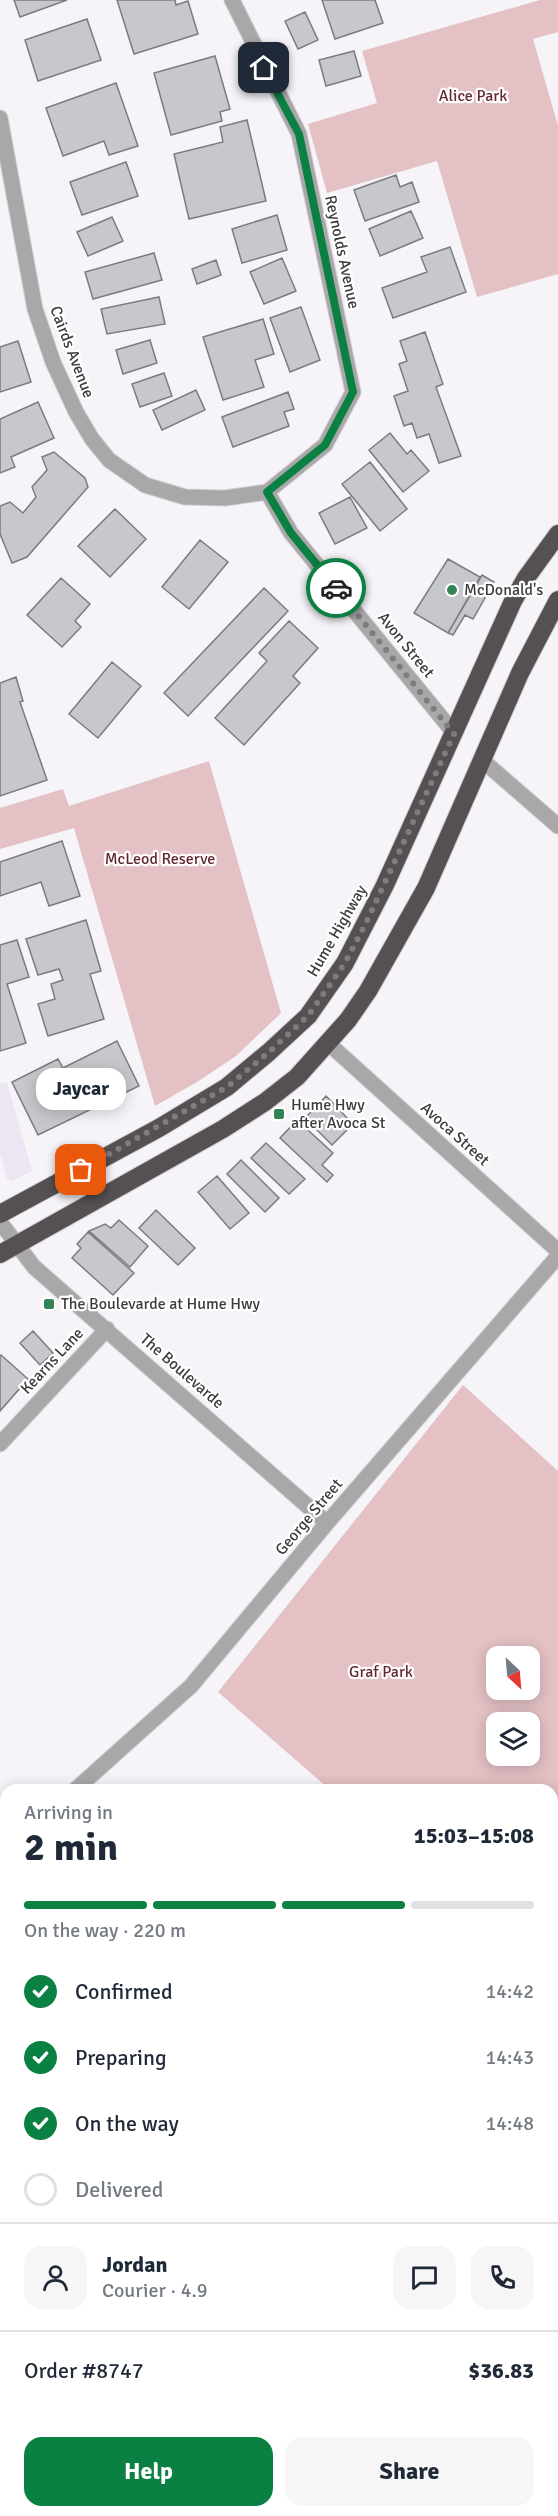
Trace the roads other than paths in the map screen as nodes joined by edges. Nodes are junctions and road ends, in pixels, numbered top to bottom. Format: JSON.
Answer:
{"nodes":[{"id":1,"x":232,"y":0,"type":"edge"},
{"id":2,"x":0,"y":118,"type":"edge"},
{"id":3,"x":267,"y":492,"type":"junction"},
{"id":4,"x":558,"y":534,"type":"edge"},
{"id":5,"x":558,"y":600,"type":"edge"},
{"id":6,"x":454,"y":734,"type":"junction"},
{"id":7,"x":482,"y":760,"type":"junction"},
{"id":8,"x":558,"y":826,"type":"edge"},
{"id":9,"x":328,"y":1043,"type":"junction"},
{"id":10,"x":0,"y":1214,"type":"edge"},
{"id":11,"x":0,"y":1222,"type":"edge"},
{"id":12,"x":8,"y":1250,"type":"edge"},
{"id":13,"x":558,"y":1254,"type":"edge"},
{"id":14,"x":107,"y":1329,"type":"junction"},
{"id":15,"x":0,"y":1444,"type":"edge"},
{"id":16,"x":327,"y":1523,"type":"junction"},
{"id":17,"x":82,"y":1784,"type":"edge"}],
"edges":[{"from":1,"to":3,"type":"street","name":"Reynolds Avenue"},
{"from":2,"to":3,"type":"street","name":"Cairds Avenue"},
{"from":3,"to":6,"type":"street","name":"Avon Street"},
{"from":4,"to":6,"type":"highway","name":"Hume Highway"},
{"from":5,"to":7,"type":"highway"},
{"from":6,"to":10,"type":"highway","name":"Hume Highway"},
{"from":7,"to":8,"type":"street"},
{"from":7,"to":9,"type":"highway"},
{"from":9,"to":12,"type":"highway"},
{"from":9,"to":13,"type":"street","name":"Avoca Street"},
{"from":11,"to":12,"type":"street","name":"The Boulevarde"},
{"from":12,"to":14,"type":"street","name":"The Boulevarde"},
{"from":13,"to":16,"type":"street","name":"George Street"},
{"from":14,"to":15,"type":"street","name":"Kearns Lane"},
{"from":14,"to":16,"type":"street","name":"The Boulevarde"},
{"from":16,"to":17,"type":"street","name":"George Street"}]}
